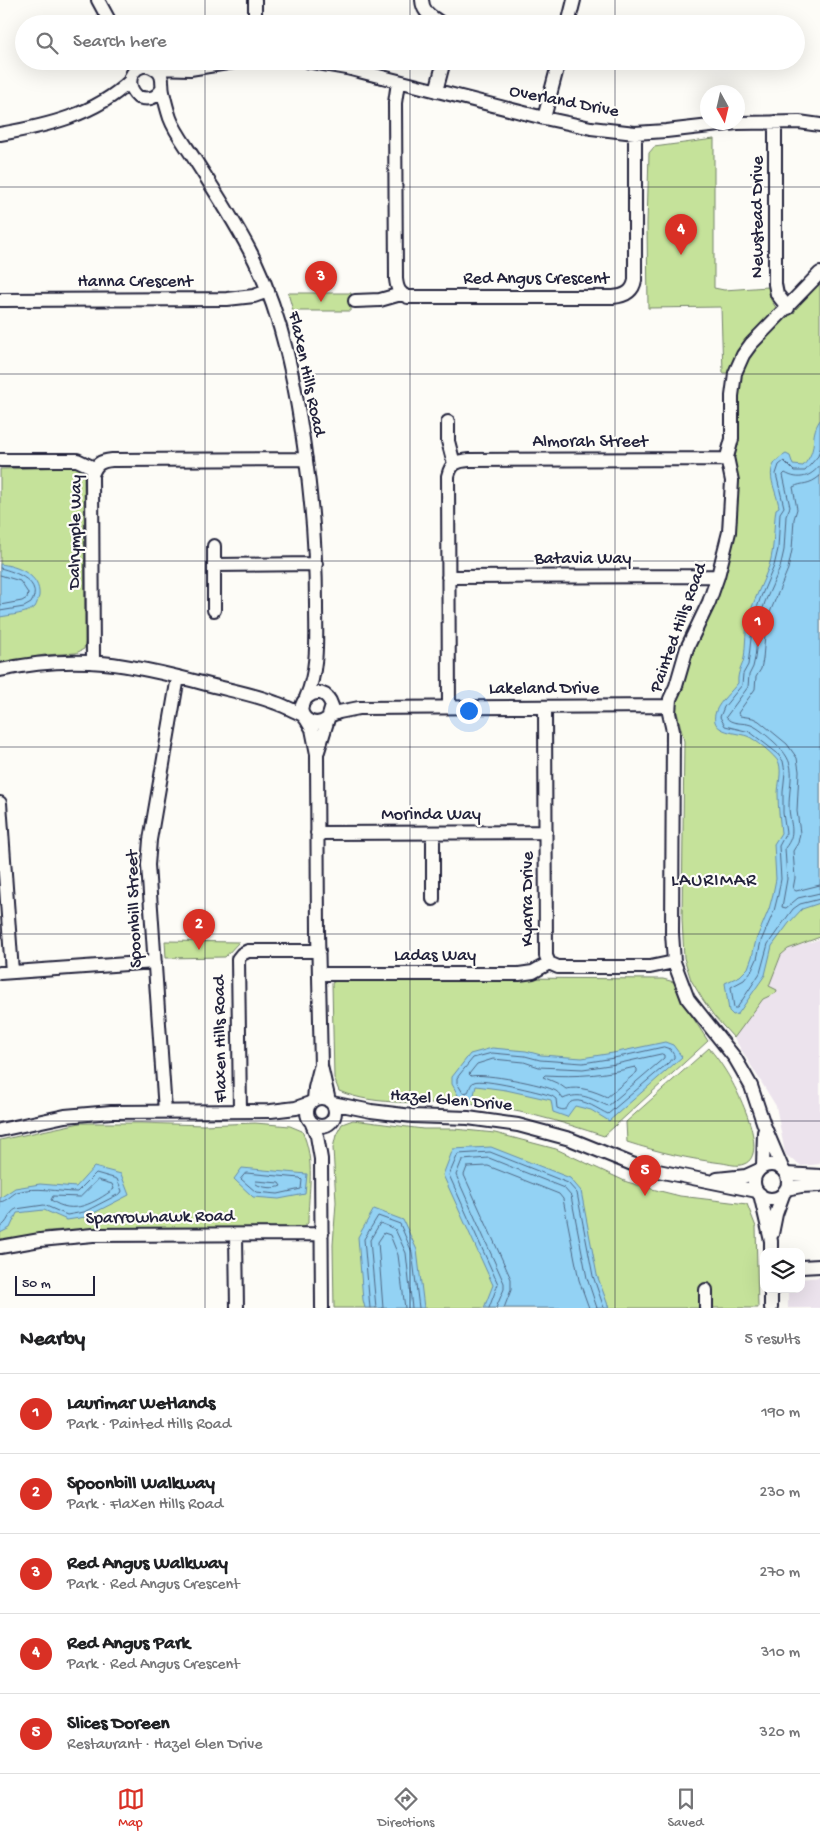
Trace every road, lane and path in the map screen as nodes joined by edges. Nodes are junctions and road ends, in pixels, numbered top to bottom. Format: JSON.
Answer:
{"nodes":[{"id":1,"x":98,"y":0,"type":"edge"},
{"id":2,"x":254,"y":0,"type":"edge"},
{"id":3,"x":422,"y":0,"type":"edge"},
{"id":4,"x":574,"y":0,"type":"edge"},
{"id":5,"x":106,"y":15,"type":"edge"},
{"id":6,"x":255,"y":15,"type":"edge"},
{"id":7,"x":429,"y":15,"type":"edge"},
{"id":8,"x":570,"y":15,"type":"edge"},
{"id":9,"x":130,"y":70,"type":"edge"},
{"id":10,"x":137,"y":70,"type":"edge"},
{"id":11,"x":154,"y":70,"type":"edge"},
{"id":12,"x":188,"y":70,"type":"edge"},
{"id":13,"x":354,"y":70,"type":"edge"},
{"id":14,"x":442,"y":70,"type":"edge"},
{"id":15,"x":557,"y":70,"type":"edge"},
{"id":16,"x":130,"y":79,"type":"junction"},
{"id":17,"x":398,"y":82,"type":"junction"},
{"id":18,"x":162,"y":88,"type":"junction"},
{"id":19,"x":436,"y":91,"type":"junction"},
{"id":20,"x":141,"y":98,"type":"junction"},
{"id":21,"x":103,"y":102,"type":"junction"},
{"id":22,"x":544,"y":118,"type":"junction"},
{"id":23,"x":171,"y":121,"type":"junction"},
{"id":24,"x":775,"y":122,"type":"junction"},
{"id":25,"x":820,"y":125,"type":"edge"},
{"id":26,"x":635,"y":133,"type":"junction"},
{"id":27,"x":0,"y":134,"type":"edge"},
{"id":28,"x":820,"y":273,"type":"edge"},
{"id":29,"x":268,"y":291,"type":"junction"},
{"id":30,"x":401,"y":294,"type":"junction"},
{"id":31,"x":0,"y":300,"type":"edge"},
{"id":32,"x":355,"y":301,"type":"dead end"},
{"id":33,"x":788,"y":308,"type":"junction"},
{"id":34,"x":448,"y":422,"type":"dead end"},
{"id":35,"x":306,"y":459,"type":"junction"},
{"id":36,"x":0,"y":460,"type":"edge"},
{"id":37,"x":727,"y":460,"type":"junction"},
{"id":38,"x":454,"y":464,"type":"junction"},
{"id":39,"x":94,"y":468,"type":"junction"},
{"id":40,"x":214,"y":546,"type":"dead end"},
{"id":41,"x":316,"y":564,"type":"junction"},
{"id":42,"x":214,"y":565,"type":"junction"},
{"id":43,"x":718,"y":576,"type":"junction"},
{"id":44,"x":448,"y":577,"type":"junction"},
{"id":45,"x":214,"y":610,"type":"dead end"},
{"id":46,"x":93,"y":661,"type":"junction"},
{"id":47,"x":316,"y":661,"type":"junction"},
{"id":48,"x":0,"y":670,"type":"edge"},
{"id":49,"x":178,"y":677,"type":"junction"},
{"id":50,"x":305,"y":699,"type":"junction"},
{"id":51,"x":328,"y":699,"type":"junction"},
{"id":52,"x":275,"y":702,"type":"junction"},
{"id":53,"x":668,"y":706,"type":"junction"},
{"id":54,"x":449,"y":707,"type":"junction"},
{"id":55,"x":545,"y":707,"type":"junction"},
{"id":56,"x":359,"y":708,"type":"junction"},
{"id":57,"x":305,"y":717,"type":"junction"},
{"id":58,"x":328,"y":717,"type":"junction"},
{"id":59,"x":318,"y":754,"type":"junction"},
{"id":60,"x":0,"y":803,"type":"edge"},
{"id":61,"x":546,"y":832,"type":"junction"},
{"id":62,"x":317,"y":833,"type":"junction"},
{"id":63,"x":433,"y":833,"type":"junction"},
{"id":64,"x":433,"y":899,"type":"dead end"},
{"id":65,"x":319,"y":951,"type":"junction"},
{"id":66,"x":155,"y":962,"type":"junction"},
{"id":67,"x":674,"y":962,"type":"junction"},
{"id":68,"x":549,"y":963,"type":"junction"},
{"id":69,"x":6,"y":972,"type":"edge"},
{"id":70,"x":320,"y":974,"type":"junction"},
{"id":71,"x":321,"y":1066,"type":"junction"},
{"id":72,"x":312,"y":1102,"type":"junction"},
{"id":73,"x":331,"y":1102,"type":"junction"},
{"id":74,"x":165,"y":1111,"type":"junction"},
{"id":75,"x":240,"y":1111,"type":"junction"},
{"id":76,"x":271,"y":1111,"type":"junction"},
{"id":77,"x":371,"y":1111,"type":"junction"},
{"id":78,"x":311,"y":1123,"type":"junction"},
{"id":79,"x":331,"y":1123,"type":"junction"},
{"id":80,"x":764,"y":1125,"type":"junction"},
{"id":81,"x":0,"y":1130,"type":"edge"},
{"id":82,"x":321,"y":1164,"type":"junction"},
{"id":83,"x":761,"y":1168,"type":"junction"},
{"id":84,"x":784,"y":1172,"type":"junction"},
{"id":85,"x":820,"y":1176,"type":"edge"},
{"id":86,"x":700,"y":1179,"type":"junction"},
{"id":87,"x":820,"y":1185,"type":"edge"},
{"id":88,"x":785,"y":1191,"type":"junction"},
{"id":89,"x":758,"y":1192,"type":"junction"},
{"id":90,"x":322,"y":1234,"type":"junction"},
{"id":91,"x":236,"y":1235,"type":"junction"},
{"id":92,"x":771,"y":1246,"type":"edge"},
{"id":93,"x":0,"y":1248,"type":"edge"},
{"id":94,"x":820,"y":1266,"type":"edge"},
{"id":95,"x":805,"y":1267,"type":"edge"},
{"id":96,"x":706,"y":1290,"type":"dead end"},
{"id":97,"x":772,"y":1293,"type":"edge"},
{"id":98,"x":237,"y":1308,"type":"edge"},
{"id":99,"x":322,"y":1308,"type":"edge"},
{"id":100,"x":706,"y":1308,"type":"edge"},
{"id":101,"x":772,"y":1308,"type":"edge"}],
"edges":[{"from":1,"to":5,"type":"street"},
{"from":2,"to":6,"type":"street"},
{"from":3,"to":7,"type":"street"},
{"from":4,"to":8,"type":"street"},
{"from":9,"to":16,"type":"street"},
{"from":10,"to":16,"type":"street"},
{"from":11,"to":18,"type":"street"},
{"from":12,"to":18,"type":"street"},
{"from":13,"to":17,"type":"street","name":"Overland Drive"},
{"from":14,"to":19,"type":"street"},
{"from":15,"to":22,"type":"street"},
{"from":16,"to":20,"type":"street"},
{"from":16,"to":21,"type":"street"},
{"from":17,"to":19,"type":"street","name":"Overland Drive"},
{"from":17,"to":30,"type":"street"},
{"from":18,"to":20,"type":"street"},
{"from":18,"to":23,"type":"street","name":"Flaxen Hills Road"},
{"from":19,"to":22,"type":"street","name":"Overland Drive"},
{"from":20,"to":21,"type":"street"},
{"from":20,"to":23,"type":"street","name":"Flaxen Hills Road"},
{"from":21,"to":27,"type":"street"},
{"from":22,"to":26,"type":"street","name":"Overland Drive"},
{"from":23,"to":29,"type":"street","name":"Flaxen Hills Road"},
{"from":24,"to":25,"type":"street","name":"Overland Drive"},
{"from":24,"to":26,"type":"street","name":"Overland Drive"},
{"from":24,"to":33,"type":"street","name":"Newstead Drive"},
{"from":26,"to":30,"type":"street","name":"Red Angus Crescent"},
{"from":28,"to":33,"type":"street","name":"Painted Hills Road"},
{"from":29,"to":31,"type":"street","name":"Hanna Crescent"},
{"from":29,"to":35,"type":"street","name":"Flaxen Hills Road"},
{"from":30,"to":32,"type":"street","name":"Red Angus Crescent"},
{"from":33,"to":37,"type":"street","name":"Painted Hills Road"},
{"from":34,"to":38,"type":"street"},
{"from":35,"to":39,"type":"street","name":"Dalrymple Way"},
{"from":35,"to":41,"type":"street","name":"Flaxen Hills Road"},
{"from":36,"to":39,"type":"street"},
{"from":37,"to":38,"type":"street","name":"Almorah Street"},
{"from":37,"to":43,"type":"street","name":"Painted Hills Road"},
{"from":38,"to":44,"type":"street"},
{"from":39,"to":46,"type":"street","name":"Dalrymple Way"},
{"from":40,"to":42,"type":"street"},
{"from":41,"to":42,"type":"street"},
{"from":41,"to":47,"type":"street","name":"Flaxen Hills Road"},
{"from":42,"to":45,"type":"street"},
{"from":43,"to":44,"type":"street","name":"Batavia Way"},
{"from":43,"to":53,"type":"street","name":"Painted Hills Road"},
{"from":44,"to":54,"type":"street"},
{"from":46,"to":48,"type":"street"},
{"from":46,"to":49,"type":"street"},
{"from":47,"to":50,"type":"street","name":"Flaxen Hills Road"},
{"from":47,"to":51,"type":"street","name":"Flaxen Hills Road"},
{"from":49,"to":52,"type":"street"},
{"from":49,"to":66,"type":"street","name":"Spoonbill Street"},
{"from":50,"to":51,"type":"street"},
{"from":50,"to":52,"type":"street"},
{"from":50,"to":57,"type":"street"},
{"from":51,"to":56,"type":"street","name":"Lakeland Drive"},
{"from":51,"to":58,"type":"street"},
{"from":52,"to":57,"type":"street"},
{"from":53,"to":55,"type":"street","name":"Lakeland Drive"},
{"from":53,"to":67,"type":"street","name":"Painted Hills Road"},
{"from":54,"to":55,"type":"street","name":"Lakeland Drive"},
{"from":54,"to":56,"type":"street","name":"Lakeland Drive"},
{"from":55,"to":61,"type":"street","name":"Kyarra Drive"},
{"from":56,"to":58,"type":"street","name":"Lakeland Drive"},
{"from":57,"to":58,"type":"street"},
{"from":57,"to":59,"type":"street"},
{"from":58,"to":59,"type":"street"},
{"from":59,"to":62,"type":"street"},
{"from":60,"to":69,"type":"street"},
{"from":61,"to":63,"type":"street","name":"Morinda Way"},
{"from":61,"to":68,"type":"street","name":"Kyarra Drive"},
{"from":62,"to":63,"type":"street","name":"Morinda Way"},
{"from":62,"to":65,"type":"street"},
{"from":63,"to":64,"type":"street"},
{"from":65,"to":70,"type":"street"},
{"from":65,"to":75,"type":"street","name":"Flaxen Hills Road"},
{"from":66,"to":69,"type":"street"},
{"from":66,"to":74,"type":"street","name":"Spoonbill Street"},
{"from":67,"to":68,"type":"street","name":"Kyarra Drive"},
{"from":67,"to":80,"type":"street","name":"Painted Hills Road"},
{"from":68,"to":70,"type":"street","name":"Ladas Way"},
{"from":70,"to":71,"type":"street"},
{"from":71,"to":72,"type":"street"},
{"from":71,"to":73,"type":"street"},
{"from":72,"to":73,"type":"street"},
{"from":72,"to":76,"type":"street"},
{"from":72,"to":78,"type":"street"},
{"from":73,"to":77,"type":"street","name":"Hazel Glen Drive"},
{"from":73,"to":79,"type":"street"},
{"from":74,"to":75,"type":"street"},
{"from":74,"to":81,"type":"street"},
{"from":75,"to":76,"type":"street"},
{"from":76,"to":78,"type":"street"},
{"from":77,"to":79,"type":"street","name":"Hazel Glen Drive"},
{"from":77,"to":86,"type":"street","name":"Hazel Glen Drive"},
{"from":78,"to":79,"type":"street"},
{"from":78,"to":82,"type":"street"},
{"from":79,"to":82,"type":"street"},
{"from":80,"to":83,"type":"street","name":"Painted Hills Road"},
{"from":80,"to":84,"type":"street","name":"Painted Hills Road"},
{"from":82,"to":90,"type":"street"},
{"from":83,"to":84,"type":"street"},
{"from":83,"to":86,"type":"street","name":"Hazel Glen Drive"},
{"from":83,"to":89,"type":"street"},
{"from":84,"to":85,"type":"street"},
{"from":84,"to":88,"type":"street"},
{"from":86,"to":89,"type":"street","name":"Hazel Glen Drive"},
{"from":87,"to":88,"type":"street"},
{"from":88,"to":89,"type":"street"},
{"from":88,"to":92,"type":"street"},
{"from":89,"to":92,"type":"street"},
{"from":90,"to":91,"type":"street","name":"Sparrowhawk Road"},
{"from":90,"to":99,"type":"street"},
{"from":91,"to":93,"type":"street","name":"Sparrowhawk Road"},
{"from":91,"to":98,"type":"street"},
{"from":94,"to":95,"type":"street"},
{"from":96,"to":100,"type":"street"},
{"from":97,"to":101,"type":"street"}]}
